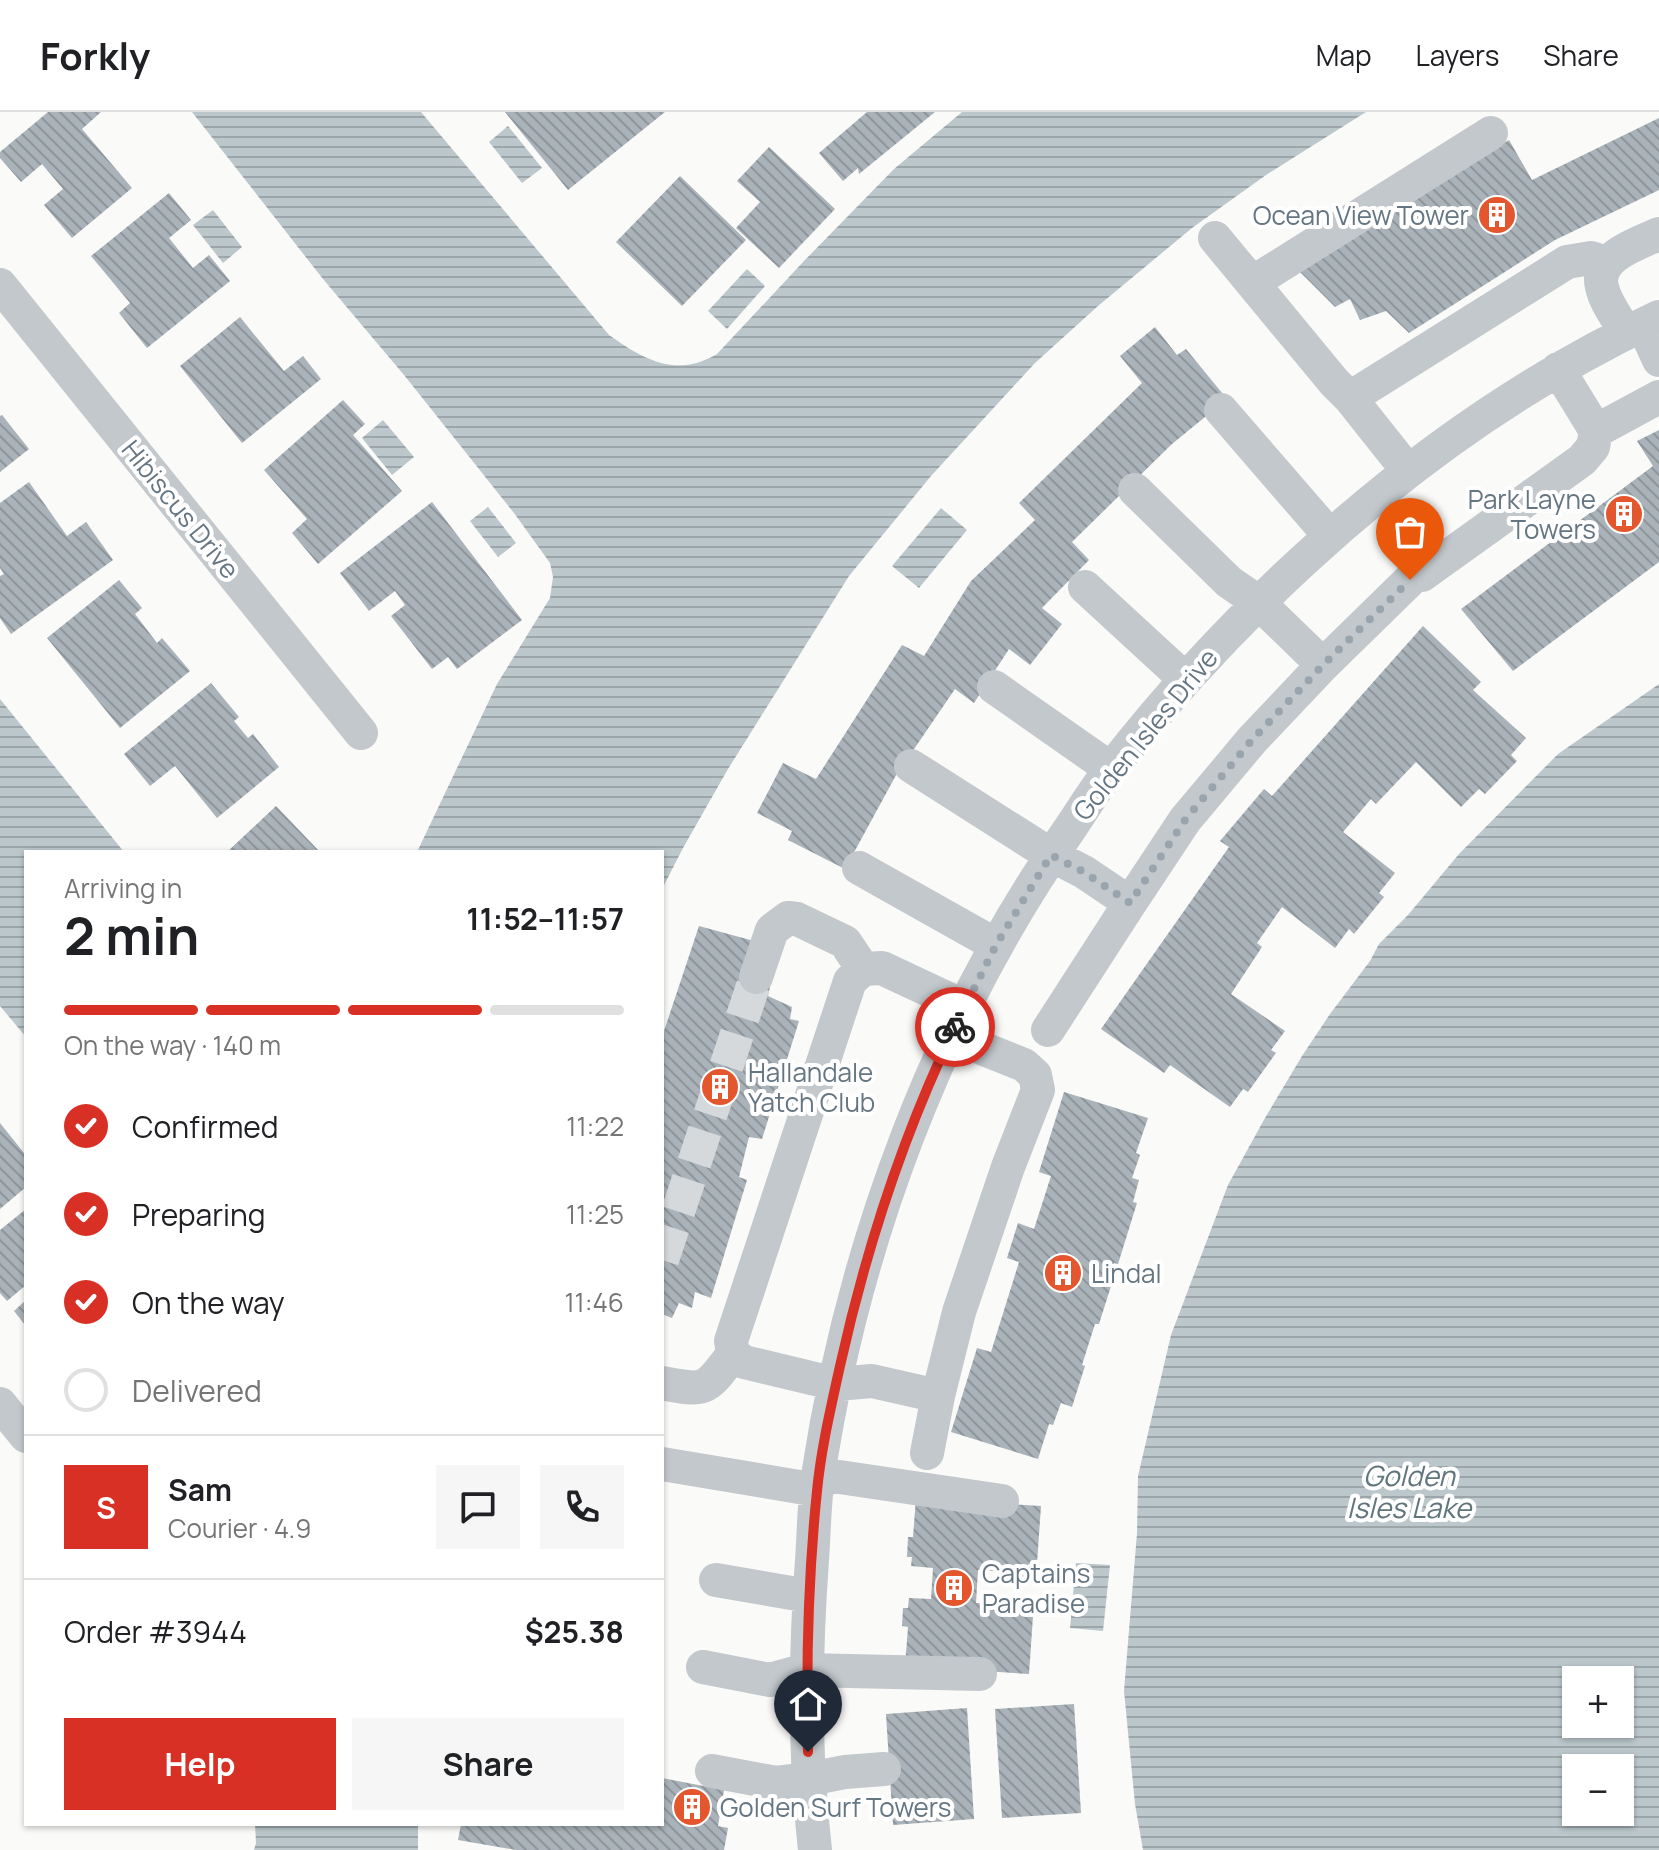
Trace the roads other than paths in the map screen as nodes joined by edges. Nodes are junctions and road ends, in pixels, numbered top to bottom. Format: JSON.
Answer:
{"nodes":[{"id":1,"x":1491,"y":133,"type":"dead end"},
{"id":2,"x":1659,"y":234,"type":"edge"},
{"id":3,"x":1215,"y":238,"type":"dead end"},
{"id":4,"x":1607,"y":263,"type":"junction"},
{"id":5,"x":1252,"y":283,"type":"junction"},
{"id":6,"x":0,"y":285,"type":"edge"},
{"id":7,"x":1643,"y":325,"type":"edge"},
{"id":8,"x":1659,"y":360,"type":"edge"},
{"id":9,"x":1558,"y":369,"type":"junction"},
{"id":10,"x":1659,"y":397,"type":"edge"},
{"id":11,"x":1350,"y":398,"type":"junction"},
{"id":12,"x":1221,"y":410,"type":"dead end"},
{"id":13,"x":1596,"y":431,"type":"junction"},
{"id":14,"x":1408,"y":471,"type":"junction"},
{"id":15,"x":1135,"y":490,"type":"dead end"},
{"id":16,"x":1330,"y":536,"type":"junction"},
{"id":17,"x":1085,"y":587,"type":"dead end"},
{"id":18,"x":1258,"y":602,"type":"junction"},
{"id":19,"x":1323,"y":665,"type":"junction"},
{"id":20,"x":1185,"y":679,"type":"junction"},
{"id":21,"x":994,"y":687,"type":"dead end"},
{"id":22,"x":361,"y":733,"type":"dead end"},
{"id":23,"x":911,"y":766,"type":"dead end"},
{"id":24,"x":1111,"y":769,"type":"junction"},
{"id":25,"x":1051,"y":855,"type":"junction"},
{"id":26,"x":859,"y":868,"type":"dead end"},
{"id":27,"x":1130,"y":903,"type":"junction"},
{"id":28,"x":996,"y":945,"type":"junction"},
{"id":29,"x":863,"y":969,"type":"junction"},
{"id":30,"x":756,"y":977,"type":"tunnel mouth"},
{"id":31,"x":958,"y":1021,"type":"junction"},
{"id":32,"x":1048,"y":1030,"type":"dead end"},
{"id":33,"x":733,"y":1354,"type":"junction"},
{"id":34,"x":664,"y":1383,"type":"edge"},
{"id":35,"x":836,"y":1384,"type":"junction"},
{"id":36,"x":938,"y":1396,"type":"junction"},
{"id":37,"x":0,"y":1404,"type":"edge"},
{"id":38,"x":24,"y":1434,"type":"edge"},
{"id":39,"x":927,"y":1453,"type":"dead end"},
{"id":40,"x":664,"y":1464,"type":"edge"},
{"id":41,"x":818,"y":1482,"type":"junction"},
{"id":42,"x":1002,"y":1501,"type":"dead end"},
{"id":43,"x":716,"y":1580,"type":"dead end"},
{"id":44,"x":809,"y":1596,"type":"junction"},
{"id":45,"x":703,"y":1667,"type":"dead end"},
{"id":46,"x":806,"y":1670,"type":"junction"},
{"id":47,"x":980,"y":1674,"type":"dead end"},
{"id":48,"x":884,"y":1769,"type":"dead end"},
{"id":49,"x":712,"y":1771,"type":"dead end"},
{"id":50,"x":809,"y":1779,"type":"junction"},
{"id":51,"x":815,"y":1850,"type":"edge"}],
"edges":[{"from":1,"to":5,"type":"street"},
{"from":2,"to":4,"type":"street"},
{"from":3,"to":5,"type":"street"},
{"from":4,"to":7,"type":"street"},
{"from":4,"to":11,"type":"street"},
{"from":5,"to":11,"type":"street"},
{"from":6,"to":22,"type":"street","name":"Hibiscus Drive"},
{"from":7,"to":8,"type":"street"},
{"from":7,"to":9,"type":"street","name":"Golden Isles Drive"},
{"from":9,"to":13,"type":"street"},
{"from":9,"to":14,"type":"street","name":"Golden Isles Drive"},
{"from":10,"to":13,"type":"street"},
{"from":11,"to":14,"type":"street"},
{"from":12,"to":16,"type":"street"},
{"from":13,"to":19,"type":"street"},
{"from":14,"to":16,"type":"street","name":"Golden Isles Drive"},
{"from":15,"to":18,"type":"street"},
{"from":16,"to":18,"type":"street","name":"Golden Isles Drive"},
{"from":17,"to":20,"type":"street"},
{"from":18,"to":19,"type":"street"},
{"from":18,"to":20,"type":"street","name":"Golden Isles Drive"},
{"from":19,"to":27,"type":"street"},
{"from":20,"to":24,"type":"street","name":"Golden Isles Drive"},
{"from":21,"to":24,"type":"street"},
{"from":23,"to":25,"type":"street"},
{"from":24,"to":25,"type":"street","name":"Golden Isles Drive"},
{"from":25,"to":27,"type":"street"},
{"from":25,"to":28,"type":"street","name":"Golden Isles Drive"},
{"from":26,"to":28,"type":"street"},
{"from":27,"to":32,"type":"street"},
{"from":28,"to":31,"type":"street","name":"Golden Isles Drive"},
{"from":29,"to":30,"type":"street"},
{"from":29,"to":31,"type":"street"},
{"from":29,"to":33,"type":"street"},
{"from":31,"to":35,"type":"street","name":"Golden Isles Drive"},
{"from":31,"to":36,"type":"street"},
{"from":33,"to":34,"type":"street"},
{"from":33,"to":35,"type":"street"},
{"from":35,"to":36,"type":"street"},
{"from":35,"to":41,"type":"street","name":"Golden Isles Drive"},
{"from":36,"to":39,"type":"street"},
{"from":37,"to":38,"type":"street"},
{"from":40,"to":41,"type":"street"},
{"from":41,"to":42,"type":"street"},
{"from":41,"to":44,"type":"street","name":"Golden Isles Drive"},
{"from":43,"to":44,"type":"street"},
{"from":44,"to":46,"type":"street","name":"Golden Isles Drive"},
{"from":45,"to":46,"type":"street"},
{"from":46,"to":47,"type":"street"},
{"from":46,"to":50,"type":"street","name":"Golden Isles Drive"},
{"from":48,"to":50,"type":"street"},
{"from":49,"to":50,"type":"street"},
{"from":50,"to":51,"type":"street","name":"Golden Isles Drive"}]}
